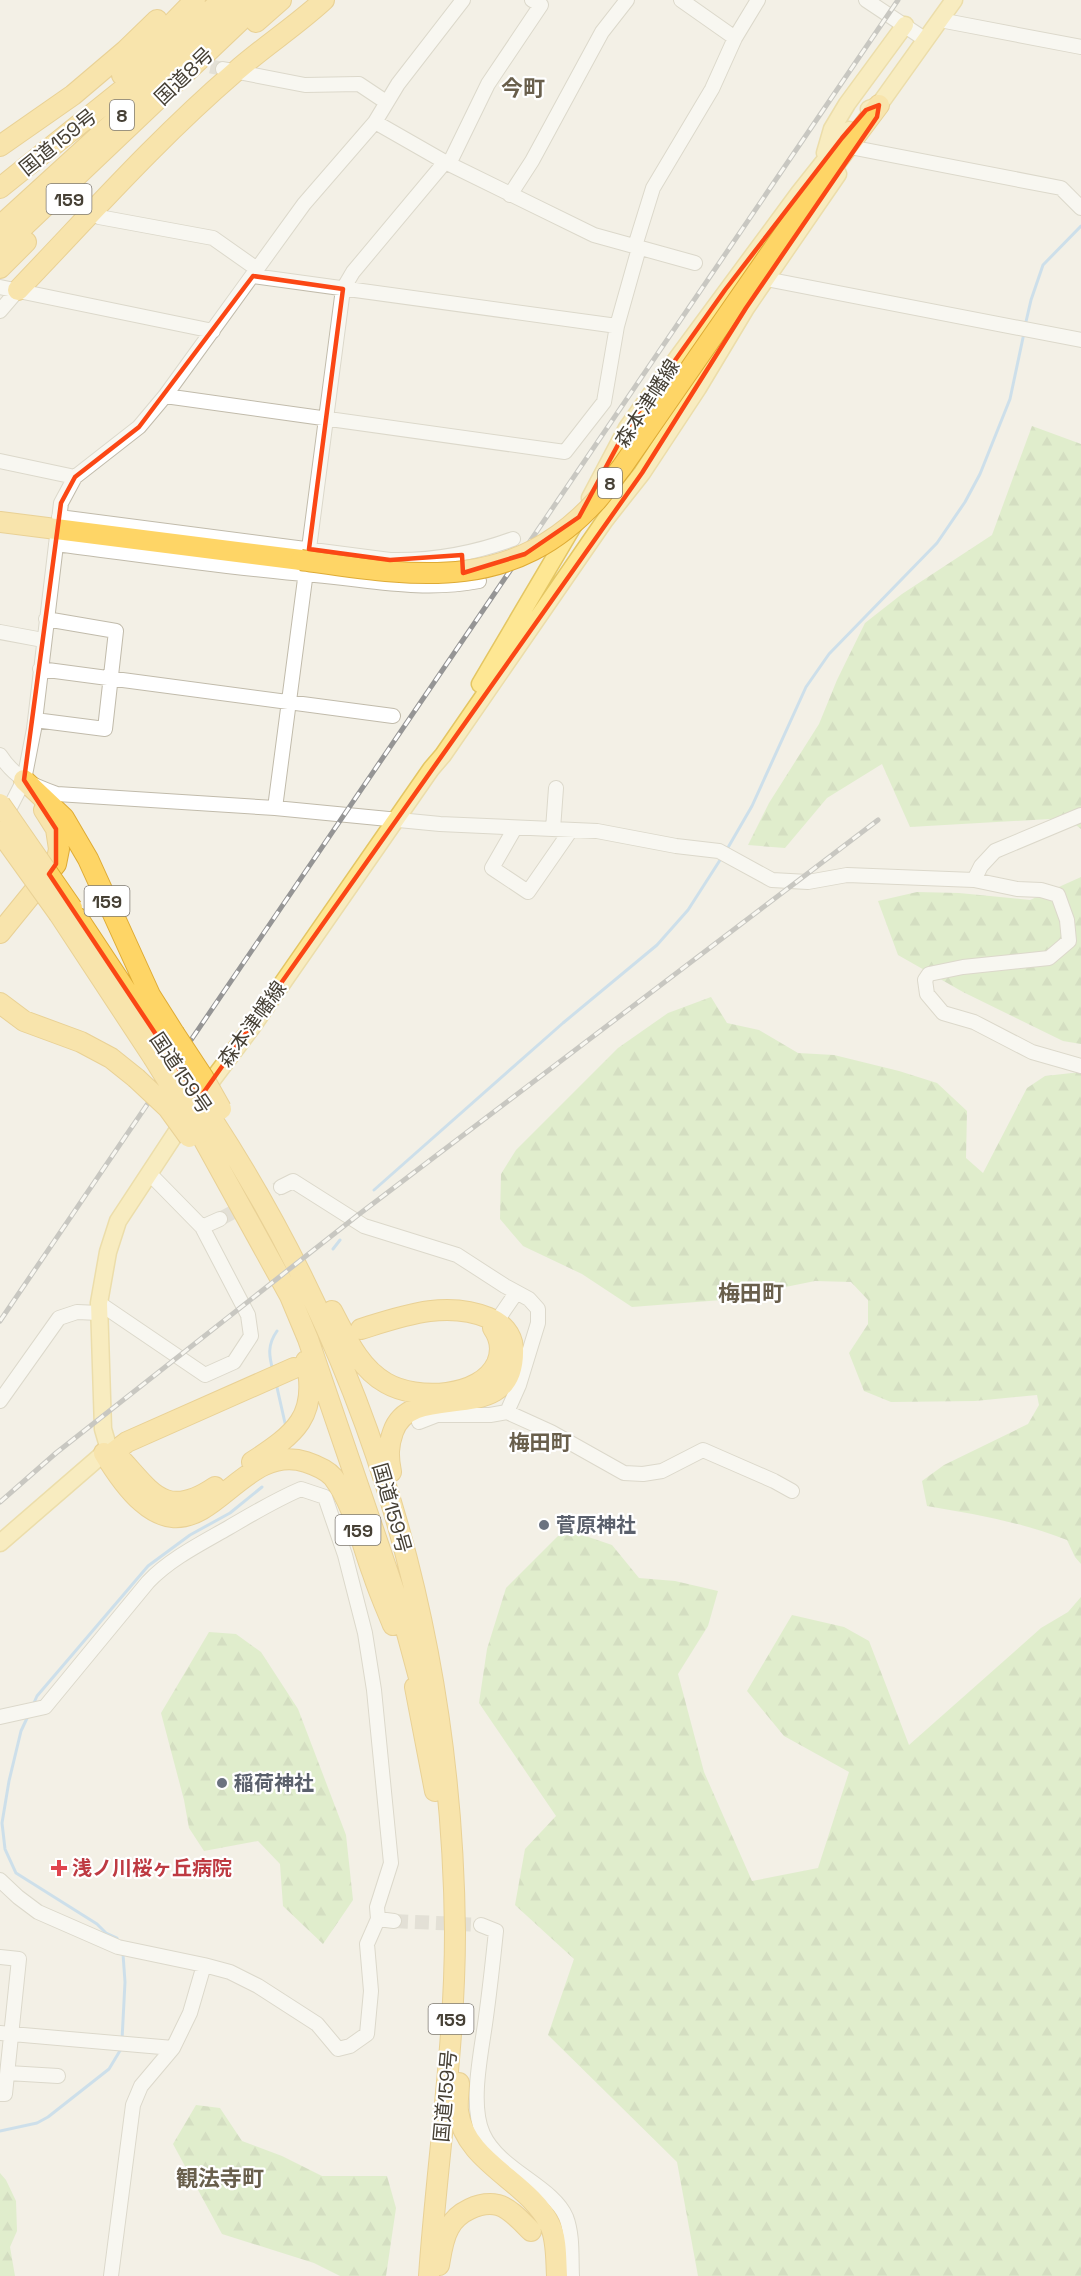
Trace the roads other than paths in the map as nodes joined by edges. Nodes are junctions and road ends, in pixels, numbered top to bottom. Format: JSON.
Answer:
{"nodes":[{"id":1,"x":177,"y":0,"type":"edge"},
{"id":2,"x":195,"y":0,"type":"edge"},
{"id":3,"x":223,"y":0,"type":"edge"},
{"id":4,"x":240,"y":0,"type":"edge"},
{"id":5,"x":262,"y":0,"type":"edge"},
{"id":6,"x":281,"y":0,"type":"edge"},
{"id":7,"x":324,"y":0,"type":"edge"},
{"id":8,"x":463,"y":0,"type":"edge"},
{"id":9,"x":532,"y":0,"type":"edge"},
{"id":10,"x":627,"y":0,"type":"edge"},
{"id":11,"x":681,"y":0,"type":"edge"},
{"id":12,"x":758,"y":0,"type":"edge"},
{"id":13,"x":866,"y":0,"type":"edge"},
{"id":14,"x":954,"y":0,"type":"edge"},
{"id":15,"x":940,"y":20,"type":"junction"},
{"id":16,"x":905,"y":25,"type":"junction"},
{"id":17,"x":735,"y":38,"type":"junction"},
{"id":18,"x":926,"y":40,"type":"junction"},
{"id":19,"x":1081,"y":47,"type":"edge"},
{"id":20,"x":230,"y":70,"type":"junction"},
{"id":21,"x":386,"y":102,"type":"junction"},
{"id":22,"x":879,"y":105,"type":"junction"},
{"id":23,"x":152,"y":107,"type":"junction"},
{"id":24,"x":375,"y":122,"type":"junction"},
{"id":25,"x":126,"y":131,"type":"joint"},
{"id":26,"x":0,"y":146,"type":"edge"},
{"id":27,"x":855,"y":148,"type":"junction"},
{"id":28,"x":447,"y":163,"type":"junction"},
{"id":29,"x":821,"y":165,"type":"junction"},
{"id":30,"x":18,"y":174,"type":"junction"},
{"id":31,"x":0,"y":188,"type":"edge"},
{"id":32,"x":510,"y":195,"type":"junction"},
{"id":33,"x":1081,"y":208,"type":"edge"},
{"id":34,"x":90,"y":212,"type":"junction"},
{"id":35,"x":0,"y":226,"type":"edge"},
{"id":36,"x":637,"y":247,"type":"junction"},
{"id":37,"x":1,"y":260,"type":"edge"},
{"id":38,"x":695,"y":263,"type":"dead end"},
{"id":39,"x":255,"y":272,"type":"junction"},
{"id":40,"x":766,"y":279,"type":"junction"},
{"id":41,"x":9,"y":288,"type":"edge"},
{"id":42,"x":343,"y":289,"type":"junction"},
{"id":43,"x":0,"y":311,"type":"edge"},
{"id":44,"x":617,"y":326,"type":"junction"},
{"id":45,"x":213,"y":331,"type":"junction"},
{"id":46,"x":1081,"y":340,"type":"edge"},
{"id":47,"x":661,"y":380,"type":"junction"},
{"id":48,"x":698,"y":388,"type":"junction"},
{"id":49,"x":165,"y":396,"type":"junction"},
{"id":50,"x":326,"y":420,"type":"junction"},
{"id":51,"x":0,"y":461,"type":"edge"},
{"id":52,"x":75,"y":477,"type":"junction"},
{"id":53,"x":580,"y":515,"type":"junction"},
{"id":54,"x":605,"y":520,"type":"junction"},
{"id":55,"x":0,"y":522,"type":"edge"},
{"id":56,"x":57,"y":530,"type":"junction"},
{"id":57,"x":513,"y":539,"type":"dead end"},
{"id":58,"x":462,"y":555,"type":"junction"},
{"id":59,"x":305,"y":561,"type":"junction"},
{"id":60,"x":479,"y":581,"type":"dead end"},
{"id":61,"x":463,"y":584,"type":"junction"},
{"id":62,"x":46,"y":619,"type":"junction"},
{"id":63,"x":0,"y":632,"type":"edge"},
{"id":64,"x":43,"y":640,"type":"junction"},
{"id":65,"x":40,"y":669,"type":"junction"},
{"id":66,"x":111,"y":679,"type":"junction"},
{"id":67,"x":289,"y":702,"type":"junction"},
{"id":68,"x":393,"y":716,"type":"dead end"},
{"id":69,"x":35,"y":720,"type":"junction"},
{"id":70,"x":0,"y":755,"type":"edge"},
{"id":71,"x":437,"y":760,"type":"junction"},
{"id":72,"x":24,"y":780,"type":"junction"},
{"id":73,"x":556,"y":788,"type":"dead end"},
{"id":74,"x":0,"y":804,"type":"edge"},
{"id":75,"x":275,"y":808,"type":"junction"},
{"id":76,"x":1081,"y":815,"type":"edge"},
{"id":77,"x":397,"y":819,"type":"junction"},
{"id":78,"x":0,"y":827,"type":"edge"},
{"id":79,"x":515,"y":828,"type":"junction"},
{"id":80,"x":553,"y":829,"type":"junction"},
{"id":81,"x":571,"y":830,"type":"junction"},
{"id":82,"x":0,"y":832,"type":"edge"},
{"id":83,"x":974,"y":880,"type":"junction"},
{"id":84,"x":65,"y":911,"type":"junction"},
{"id":85,"x":0,"y":933,"type":"edge"},
{"id":86,"x":0,"y":1003,"type":"edge"},
{"id":87,"x":163,"y":1045,"type":"junction"},
{"id":88,"x":1081,"y":1066,"type":"edge"},
{"id":89,"x":206,"y":1125,"type":"junction"},
{"id":90,"x":150,"y":1174,"type":"junction"},
{"id":91,"x":280,"y":1187,"type":"tunnel mouth"},
{"id":92,"x":263,"y":1203,"type":"junction"},
{"id":93,"x":220,"y":1219,"type":"tunnel mouth"},
{"id":94,"x":202,"y":1227,"type":"junction"},
{"id":95,"x":516,"y":1293,"type":"junction"},
{"id":96,"x":99,"y":1308,"type":"junction"},
{"id":97,"x":495,"y":1324,"type":"junction"},
{"id":98,"x":362,"y":1333,"type":"dead end"},
{"id":99,"x":308,"y":1339,"type":"junction"},
{"id":100,"x":293,"y":1365,"type":"dead end"},
{"id":101,"x":0,"y":1401,"type":"edge"},
{"id":102,"x":507,"y":1412,"type":"junction"},
{"id":103,"x":419,"y":1422,"type":"dead end"},
{"id":104,"x":109,"y":1450,"type":"junction"},
{"id":105,"x":792,"y":1491,"type":"dead end"},
{"id":106,"x":0,"y":1543,"type":"edge"},
{"id":107,"x":0,"y":1717,"type":"edge"},
{"id":108,"x":445,"y":1761,"type":"junction"},
{"id":109,"x":446,"y":1855,"type":"junction"},
{"id":110,"x":0,"y":1880,"type":"edge"},
{"id":111,"x":378,"y":1919,"type":"junction"},
{"id":112,"x":394,"y":1921,"type":"tunnel mouth"},
{"id":113,"x":481,"y":1925,"type":"dead end"},
{"id":114,"x":455,"y":1934,"type":"junction"},
{"id":115,"x":0,"y":1957,"type":"edge"},
{"id":116,"x":204,"y":1965,"type":"junction"},
{"id":117,"x":6,"y":2033,"type":"edge"},
{"id":118,"x":173,"y":2048,"type":"junction"},
{"id":119,"x":8,"y":2073,"type":"junction"},
{"id":120,"x":58,"y":2076,"type":"dead end"},
{"id":121,"x":0,"y":2094,"type":"edge"},
{"id":122,"x":531,"y":2231,"type":"dead end"},
{"id":123,"x":111,"y":2276,"type":"edge"},
{"id":124,"x":423,"y":2276,"type":"edge"},
{"id":125,"x":429,"y":2276,"type":"edge"},
{"id":126,"x":438,"y":2276,"type":"edge"},
{"id":127,"x":557,"y":2276,"type":"edge"},
{"id":128,"x":572,"y":2276,"type":"edge"}],
"edges":[{"from":1,"to":26,"type":"highway"},
{"from":2,"to":30,"type":"highway"},
{"from":3,"to":30,"type":"highway","name":"国道159号","number":"159"},
{"from":4,"to":35,"type":"highway","name":"国道8号","number":"8"},
{"from":5,"to":23,"type":"highway","name":"国道8号","number":"8"},
{"from":6,"to":23,"type":"highway","number":"8"},
{"from":7,"to":20,"type":"highway"},
{"from":8,"to":21,"type":"street"},
{"from":9,"to":28,"type":"street"},
{"from":10,"to":32,"type":"street"},
{"from":11,"to":17,"type":"street"},
{"from":12,"to":17,"type":"street"},
{"from":13,"to":16,"type":"street"},
{"from":14,"to":15,"type":"main road","name":"森本津幡線"},
{"from":15,"to":18,"type":"main road","name":"森本津幡線"},
{"from":15,"to":19,"type":"street"},
{"from":16,"to":18,"type":"street"},
{"from":16,"to":29,"type":"main road"},
{"from":17,"to":36,"type":"street"},
{"from":18,"to":22,"type":"main road","name":"森本津幡線"},
{"from":20,"to":21,"type":"street"},
{"from":20,"to":34,"type":"highway"},
{"from":21,"to":24,"type":"street"},
{"from":22,"to":27,"type":"main road","name":"森本津幡線"},
{"from":22,"to":29,"type":"main road","name":"森本津幡線"},
{"from":22,"to":59,"type":"highway","number":"8","bridge":true},
{"from":23,"to":25,"type":"highway","name":"国道8号","number":"8"},
{"from":24,"to":28,"type":"street"},
{"from":24,"to":39,"type":"street"},
{"from":25,"to":37,"type":"highway","name":"国道159号","number":"159"},
{"from":27,"to":33,"type":"street"},
{"from":27,"to":40,"type":"main road","name":"森本津幡線"},
{"from":28,"to":32,"type":"street"},
{"from":28,"to":42,"type":"street"},
{"from":29,"to":47,"type":"main road","name":"森本津幡線"},
{"from":30,"to":31,"type":"highway","name":"国道159号","number":"159"},
{"from":32,"to":36,"type":"street"},
{"from":34,"to":39,"type":"street"},
{"from":34,"to":41,"type":"highway"},
{"from":36,"to":38,"type":"street"},
{"from":36,"to":44,"type":"street"},
{"from":39,"to":42,"type":"street"},
{"from":39,"to":45,"type":"street"},
{"from":40,"to":46,"type":"street"},
{"from":40,"to":48,"type":"main road","name":"森本津幡線"},
{"from":41,"to":43,"type":"street"},
{"from":41,"to":45,"type":"street"},
{"from":42,"to":44,"type":"street"},
{"from":42,"to":50,"type":"street"},
{"from":44,"to":50,"type":"street"},
{"from":45,"to":49,"type":"street"},
{"from":47,"to":48,"type":"street"},
{"from":47,"to":53,"type":"main road","name":"森本津幡線"},
{"from":48,"to":54,"type":"main road","name":"森本津幡線"},
{"from":49,"to":50,"type":"street"},
{"from":49,"to":52,"type":"street"},
{"from":50,"to":59,"type":"street"},
{"from":51,"to":52,"type":"street"},
{"from":52,"to":56,"type":"street"},
{"from":53,"to":54,"type":"street"},
{"from":53,"to":71,"type":"main road","name":"森本津幡線"},
{"from":54,"to":71,"type":"main road","name":"森本津幡線"},
{"from":55,"to":56,"type":"highway","number":"8"},
{"from":56,"to":59,"type":"highway","number":"8"},
{"from":56,"to":59,"type":"street"},
{"from":56,"to":59,"type":"street"},
{"from":56,"to":62,"type":"street"},
{"from":57,"to":58,"type":"street"},
{"from":58,"to":59,"type":"street"},
{"from":58,"to":61,"type":"street"},
{"from":59,"to":61,"type":"street"},
{"from":59,"to":67,"type":"street"},
{"from":60,"to":61,"type":"street"},
{"from":62,"to":64,"type":"street"},
{"from":62,"to":66,"type":"street"},
{"from":63,"to":64,"type":"street"},
{"from":64,"to":65,"type":"street"},
{"from":65,"to":66,"type":"street"},
{"from":65,"to":69,"type":"street"},
{"from":66,"to":67,"type":"street"},
{"from":66,"to":69,"type":"street"},
{"from":67,"to":68,"type":"street"},
{"from":67,"to":75,"type":"street"},
{"from":69,"to":72,"type":"street"},
{"from":70,"to":72,"type":"street"},
{"from":71,"to":77,"type":"main road","name":"森本津幡線"},
{"from":72,"to":75,"type":"street"},
{"from":72,"to":78,"type":"street"},
{"from":72,"to":85,"type":"highway"},
{"from":72,"to":87,"type":"highway","number":"159"},
{"from":73,"to":80,"type":"street"},
{"from":74,"to":84,"type":"highway","name":"国道159号","number":"159","bridge":true},
{"from":75,"to":77,"type":"street"},
{"from":76,"to":83,"type":"street"},
{"from":77,"to":79,"type":"street"},
{"from":77,"to":90,"type":"main road","name":"森本津幡線"},
{"from":79,"to":80,"type":"street"},
{"from":79,"to":81,"type":"street"},
{"from":80,"to":81,"type":"street"},
{"from":81,"to":83,"type":"street"},
{"from":82,"to":84,"type":"highway","name":"国道159号","number":"159","bridge":true},
{"from":83,"to":88,"type":"street"},
{"from":84,"to":87,"type":"highway","name":"国道159号","number":"159"},
{"from":86,"to":89,"type":"highway","number":"159","bridge":true},
{"from":87,"to":89,"type":"highway","name":"国道159号","number":"159","bridge":true},
{"from":87,"to":89,"type":"highway","number":"159","bridge":true},
{"from":89,"to":92,"type":"highway","name":"国道159号","number":"159"},
{"from":89,"to":99,"type":"highway","name":"国道159号","number":"159"},
{"from":90,"to":94,"type":"street"},
{"from":90,"to":96,"type":"main road","name":"森本津幡線"},
{"from":91,"to":95,"type":"street"},
{"from":92,"to":97,"type":"highway","number":"159"},
{"from":92,"to":108,"type":"highway","name":"国道159号","number":"159"},
{"from":93,"to":94,"type":"street"},
{"from":94,"to":96,"type":"street"},
{"from":95,"to":97,"type":"street"},
{"from":95,"to":102,"type":"street"},
{"from":96,"to":101,"type":"street"},
{"from":96,"to":104,"type":"main road","name":"森本津幡線"},
{"from":97,"to":98,"type":"highway"},
{"from":97,"to":108,"type":"highway","number":"159"},
{"from":99,"to":104,"type":"highway","number":"159"},
{"from":99,"to":109,"type":"highway","name":"国道159号","number":"159"},
{"from":100,"to":104,"type":"highway"},
{"from":102,"to":103,"type":"street"},
{"from":102,"to":105,"type":"street"},
{"from":104,"to":106,"type":"main road"},
{"from":104,"to":109,"type":"highway","number":"159"},
{"from":107,"to":111,"type":"street"},
{"from":108,"to":114,"type":"highway","name":"国道159号","number":"159"},
{"from":109,"to":124,"type":"highway","name":"国道159号","number":"159"},
{"from":110,"to":116,"type":"street"},
{"from":111,"to":112,"type":"street"},
{"from":111,"to":116,"type":"street"},
{"from":113,"to":128,"type":"street"},
{"from":114,"to":125,"type":"highway","name":"国道159号","number":"159"},
{"from":114,"to":127,"type":"highway"},
{"from":115,"to":117,"type":"street"},
{"from":116,"to":118,"type":"street"},
{"from":117,"to":118,"type":"street"},
{"from":117,"to":119,"type":"street"},
{"from":118,"to":123,"type":"street"},
{"from":119,"to":120,"type":"street"},
{"from":119,"to":121,"type":"street"},
{"from":122,"to":126,"type":"highway"}]}
